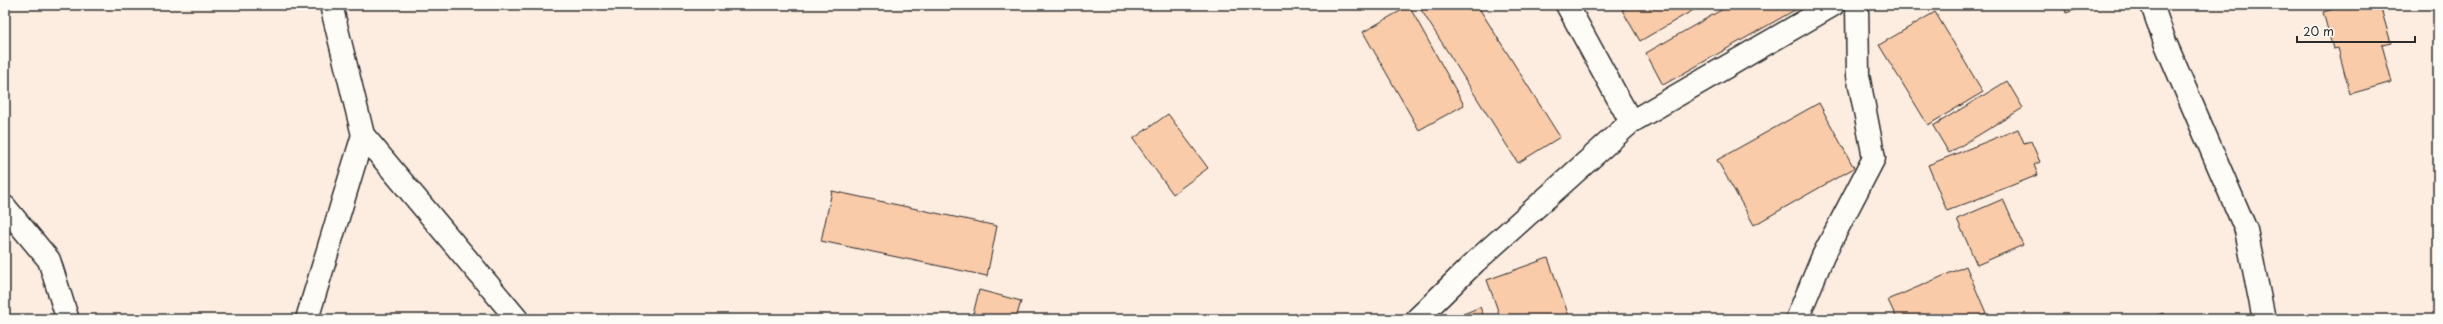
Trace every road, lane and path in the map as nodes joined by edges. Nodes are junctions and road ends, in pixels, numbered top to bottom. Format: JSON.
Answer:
{"nodes":[{"id":1,"x":331,"y":5,"type":"edge"},
{"id":2,"x":1567,"y":5,"type":"edge"},
{"id":3,"x":1833,"y":5,"type":"edge"},
{"id":4,"x":1857,"y":5,"type":"edge"},
{"id":5,"x":2152,"y":5,"type":"edge"},
{"id":6,"x":1632,"y":122,"type":"junction"},
{"id":7,"x":363,"y":135,"type":"junction"},
{"id":8,"x":5,"y":207,"type":"edge"},
{"id":9,"x":66,"y":319,"type":"edge"},
{"id":10,"x":307,"y":319,"type":"edge"},
{"id":11,"x":517,"y":319,"type":"edge"},
{"id":12,"x":1417,"y":319,"type":"edge"},
{"id":13,"x":1796,"y":319,"type":"edge"},
{"id":14,"x":2264,"y":319,"type":"edge"}],
"edges":[{"from":1,"to":7,"type":"street"},
{"from":2,"to":6,"type":"street"},
{"from":3,"to":6,"type":"street"},
{"from":4,"to":13,"type":"street"},
{"from":5,"to":14,"type":"street"},
{"from":6,"to":12,"type":"street"},
{"from":7,"to":10,"type":"street"},
{"from":7,"to":11,"type":"street"},
{"from":8,"to":9,"type":"street"}]}
